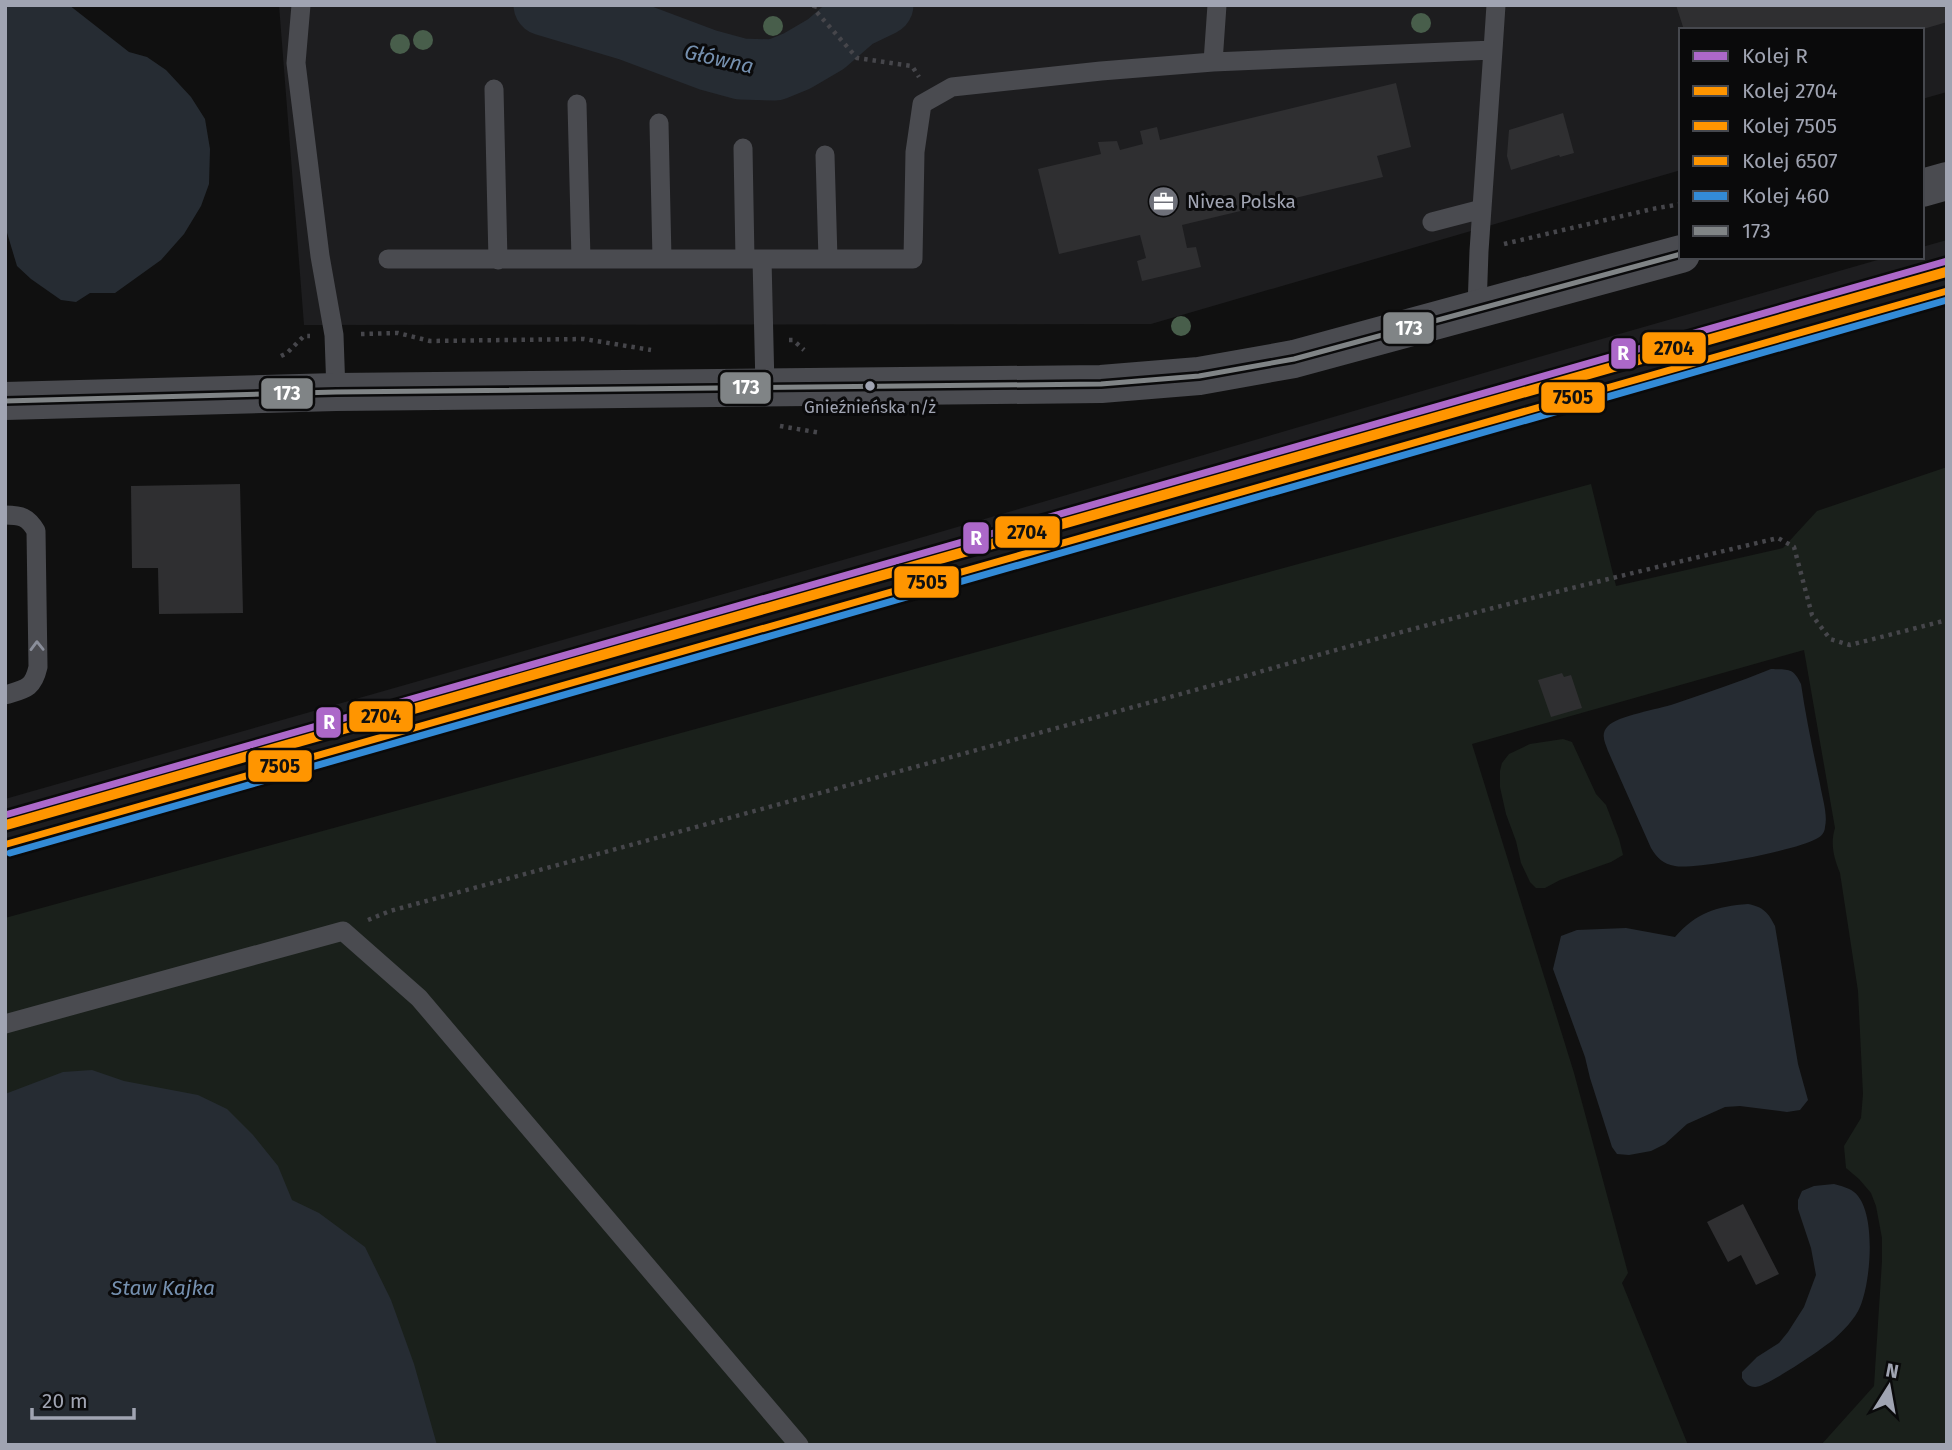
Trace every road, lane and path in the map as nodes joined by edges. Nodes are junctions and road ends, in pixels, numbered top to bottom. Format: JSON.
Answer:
{"nodes":[{"id":1,"x":301,"y":5,"type":"edge"},
{"id":2,"x":1217,"y":5,"type":"edge"},
{"id":3,"x":1496,"y":5,"type":"edge"},
{"id":4,"x":814,"y":7,"type":"edge"},
{"id":5,"x":1493,"y":50,"type":"junction"},
{"id":6,"x":1213,"y":62,"type":"junction"},
{"id":7,"x":920,"y":78,"type":"dead end"},
{"id":8,"x":495,"y":89,"type":"dead end"},
{"id":9,"x":577,"y":104,"type":"dead end"},
{"id":10,"x":659,"y":123,"type":"dead end"},
{"id":11,"x":743,"y":148,"type":"dead end"},
{"id":12,"x":825,"y":155,"type":"dead end"},
{"id":13,"x":1947,"y":181,"type":"edge"},
{"id":14,"x":1924,"y":187,"type":"edge"},
{"id":15,"x":1679,"y":204,"type":"edge"},
{"id":16,"x":1482,"y":209,"type":"junction"},
{"id":17,"x":1432,"y":222,"type":"dead end"},
{"id":18,"x":1479,"y":251,"type":"junction"},
{"id":19,"x":1679,"y":255,"type":"edge"},
{"id":20,"x":580,"y":259,"type":"junction"},
{"id":21,"x":662,"y":259,"type":"junction"},
{"id":22,"x":754,"y":259,"type":"junction"},
{"id":23,"x":828,"y":259,"type":"junction"},
{"id":24,"x":388,"y":260,"type":"dead end"},
{"id":25,"x":498,"y":260,"type":"junction"},
{"id":26,"x":1477,"y":308,"type":"junction"},
{"id":27,"x":334,"y":335,"type":"junction"},
{"id":28,"x":764,"y":340,"type":"junction"},
{"id":29,"x":659,"y":351,"type":"dead end"},
{"id":30,"x":807,"y":351,"type":"dead end"},
{"id":31,"x":273,"y":359,"type":"dead end"},
{"id":32,"x":765,"y":387,"type":"junction"},
{"id":33,"x":336,"y":392,"type":"junction"},
{"id":34,"x":5,"y":401,"type":"edge"},
{"id":35,"x":5,"y":515,"type":"edge"},
{"id":36,"x":1947,"y":620,"type":"edge"},
{"id":37,"x":5,"y":695,"type":"edge"},
{"id":38,"x":343,"y":931,"type":"junction"},
{"id":39,"x":5,"y":1024,"type":"edge"},
{"id":40,"x":799,"y":1445,"type":"edge"}],
"edges":[{"from":1,"to":27,"type":"lane"},
{"from":2,"to":6,"type":"lane"},
{"from":3,"to":5,"type":"lane"},
{"from":4,"to":7,"type":"path"},
{"from":5,"to":6,"type":"lane"},
{"from":5,"to":16,"type":"lane"},
{"from":6,"to":23,"type":"lane"},
{"from":8,"to":25,"type":"lane"},
{"from":9,"to":20,"type":"lane"},
{"from":10,"to":21,"type":"lane"},
{"from":11,"to":22,"type":"lane"},
{"from":12,"to":23,"type":"lane"},
{"from":13,"to":14,"type":"street"},
{"from":15,"to":18,"type":"path"},
{"from":16,"to":17,"type":"lane"},
{"from":16,"to":18,"type":"lane"},
{"from":18,"to":26,"type":"lane"},
{"from":19,"to":26,"type":"street"},
{"from":20,"to":21,"type":"lane"},
{"from":20,"to":25,"type":"lane"},
{"from":21,"to":22,"type":"lane"},
{"from":22,"to":23,"type":"lane"},
{"from":22,"to":28,"type":"lane"},
{"from":24,"to":25,"type":"lane"},
{"from":26,"to":32,"type":"street"},
{"from":27,"to":29,"type":"path"},
{"from":27,"to":31,"type":"path"},
{"from":27,"to":33,"type":"lane"},
{"from":28,"to":30,"type":"path"},
{"from":28,"to":32,"type":"lane"},
{"from":32,"to":33,"type":"street"},
{"from":33,"to":34,"type":"street"},
{"from":37,"to":35,"type":"lane","one_way":true},
{"from":36,"to":38,"type":"path"},
{"from":38,"to":39,"type":"lane"},
{"from":38,"to":40,"type":"lane"}]}
